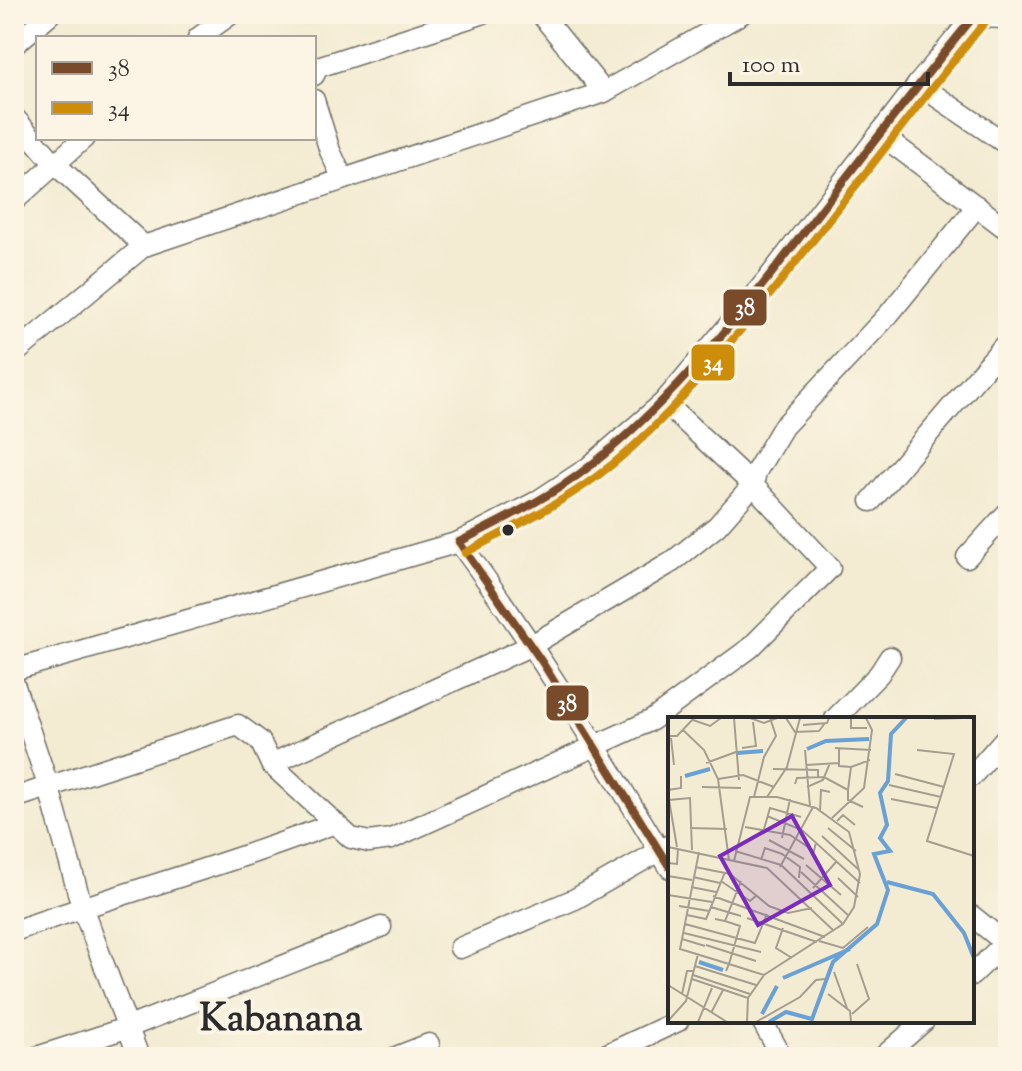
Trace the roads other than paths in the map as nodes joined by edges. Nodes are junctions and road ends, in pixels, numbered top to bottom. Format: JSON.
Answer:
{"nodes":[{"id":1,"x":50,"y":14,"type":"edge"},
{"id":2,"x":231,"y":14,"type":"edge"},
{"id":3,"x":481,"y":14,"type":"edge"},
{"id":4,"x":541,"y":14,"type":"edge"},
{"id":5,"x":741,"y":14,"type":"edge"},
{"id":6,"x":975,"y":15,"type":"edge"},
{"id":7,"x":1008,"y":18,"type":"edge"},
{"id":8,"x":201,"y":36,"type":"edge"},
{"id":9,"x":14,"y":45,"type":"edge"},
{"id":10,"x":316,"y":71,"type":"edge"},
{"id":11,"x":918,"y":84,"type":"junction"},
{"id":12,"x":604,"y":92,"type":"junction"},
{"id":13,"x":316,"y":106,"type":"edge"},
{"id":14,"x":14,"y":117,"type":"edge"},
{"id":15,"x":880,"y":134,"type":"junction"},
{"id":16,"x":82,"y":140,"type":"edge"},
{"id":17,"x":1008,"y":145,"type":"edge"},
{"id":18,"x":55,"y":164,"type":"junction"},
{"id":19,"x":343,"y":179,"type":"junction"},
{"id":20,"x":14,"y":201,"type":"edge"},
{"id":21,"x":977,"y":206,"type":"junction"},
{"id":22,"x":1008,"y":230,"type":"edge"},
{"id":23,"x":144,"y":246,"type":"junction"},
{"id":24,"x":1008,"y":341,"type":"edge"},
{"id":25,"x":14,"y":354,"type":"edge"},
{"id":26,"x":664,"y":402,"type":"junction"},
{"id":27,"x":753,"y":485,"type":"junction"},
{"id":28,"x":871,"y":501,"type":"dead end"},
{"id":29,"x":1008,"y":512,"type":"edge"},
{"id":30,"x":459,"y":542,"type":"junction"},
{"id":31,"x":967,"y":557,"type":"dead end"},
{"id":32,"x":530,"y":646,"type":"junction"},
{"id":33,"x":890,"y":657,"type":"dead end"},
{"id":34,"x":14,"y":670,"type":"edge"},
{"id":35,"x":14,"y":684,"type":"edge"},
{"id":36,"x":837,"y":717,"type":"edge"},
{"id":37,"x":1008,"y":735,"type":"edge"},
{"id":38,"x":596,"y":747,"type":"junction"},
{"id":39,"x":271,"y":764,"type":"junction"},
{"id":40,"x":974,"y":774,"type":"edge"},
{"id":41,"x":49,"y":788,"type":"junction"},
{"id":42,"x":14,"y":798,"type":"edge"},
{"id":43,"x":335,"y":823,"type":"junction"},
{"id":44,"x":667,"y":855,"type":"edge"},
{"id":45,"x":82,"y":907,"type":"junction"},
{"id":46,"x":974,"y":918,"type":"edge"},
{"id":47,"x":381,"y":927,"type":"dead end"},
{"id":48,"x":14,"y":931,"type":"edge"},
{"id":49,"x":1007,"y":943,"type":"edge"},
{"id":50,"x":460,"y":948,"type":"dead end"},
{"id":51,"x":974,"y":973,"type":"edge"},
{"id":52,"x":674,"y":1023,"type":"edge"},
{"id":53,"x":763,"y":1023,"type":"edge"},
{"id":54,"x":922,"y":1023,"type":"edge"},
{"id":55,"x":129,"y":1027,"type":"junction"},
{"id":56,"x":429,"y":1044,"type":"dead end"},
{"id":57,"x":37,"y":1057,"type":"edge"},
{"id":58,"x":139,"y":1057,"type":"edge"},
{"id":59,"x":396,"y":1057,"type":"edge"},
{"id":60,"x":601,"y":1057,"type":"edge"},
{"id":61,"x":782,"y":1057,"type":"edge"},
{"id":62,"x":883,"y":1057,"type":"edge"}],
"edges":[{"from":1,"to":9,"type":"street"},
{"from":2,"to":8,"type":"street"},
{"from":3,"to":10,"type":"street"},
{"from":4,"to":12,"type":"street"},
{"from":5,"to":12,"type":"street"},
{"from":6,"to":7,"type":"street"},
{"from":6,"to":11,"type":"street"},
{"from":11,"to":15,"type":"street"},
{"from":11,"to":17,"type":"street"},
{"from":12,"to":19,"type":"street"},
{"from":13,"to":19,"type":"street"},
{"from":14,"to":18,"type":"street"},
{"from":15,"to":21,"type":"street"},
{"from":15,"to":26,"type":"street"},
{"from":16,"to":18,"type":"street"},
{"from":18,"to":20,"type":"street"},
{"from":18,"to":23,"type":"street"},
{"from":19,"to":23,"type":"street"},
{"from":21,"to":22,"type":"street"},
{"from":21,"to":27,"type":"street"},
{"from":23,"to":25,"type":"street"},
{"from":24,"to":28,"type":"street"},
{"from":26,"to":27,"type":"street"},
{"from":26,"to":30,"type":"street"},
{"from":27,"to":32,"type":"street"},
{"from":27,"to":38,"type":"street"},
{"from":29,"to":31,"type":"street"},
{"from":30,"to":32,"type":"street"},
{"from":30,"to":34,"type":"street"},
{"from":32,"to":38,"type":"street"},
{"from":32,"to":39,"type":"street"},
{"from":33,"to":36,"type":"street"},
{"from":35,"to":41,"type":"street"},
{"from":37,"to":40,"type":"street"},
{"from":38,"to":43,"type":"street"},
{"from":38,"to":44,"type":"street"},
{"from":39,"to":41,"type":"street"},
{"from":39,"to":43,"type":"street"},
{"from":41,"to":42,"type":"street"},
{"from":41,"to":45,"type":"street"},
{"from":43,"to":45,"type":"street"},
{"from":44,"to":50,"type":"street"},
{"from":45,"to":48,"type":"street"},
{"from":45,"to":55,"type":"street"},
{"from":46,"to":49,"type":"street"},
{"from":47,"to":55,"type":"street"},
{"from":49,"to":51,"type":"street"},
{"from":52,"to":60,"type":"street"},
{"from":53,"to":61,"type":"street"},
{"from":54,"to":62,"type":"street"},
{"from":55,"to":57,"type":"street"},
{"from":55,"to":58,"type":"street"},
{"from":56,"to":59,"type":"street"}]}
